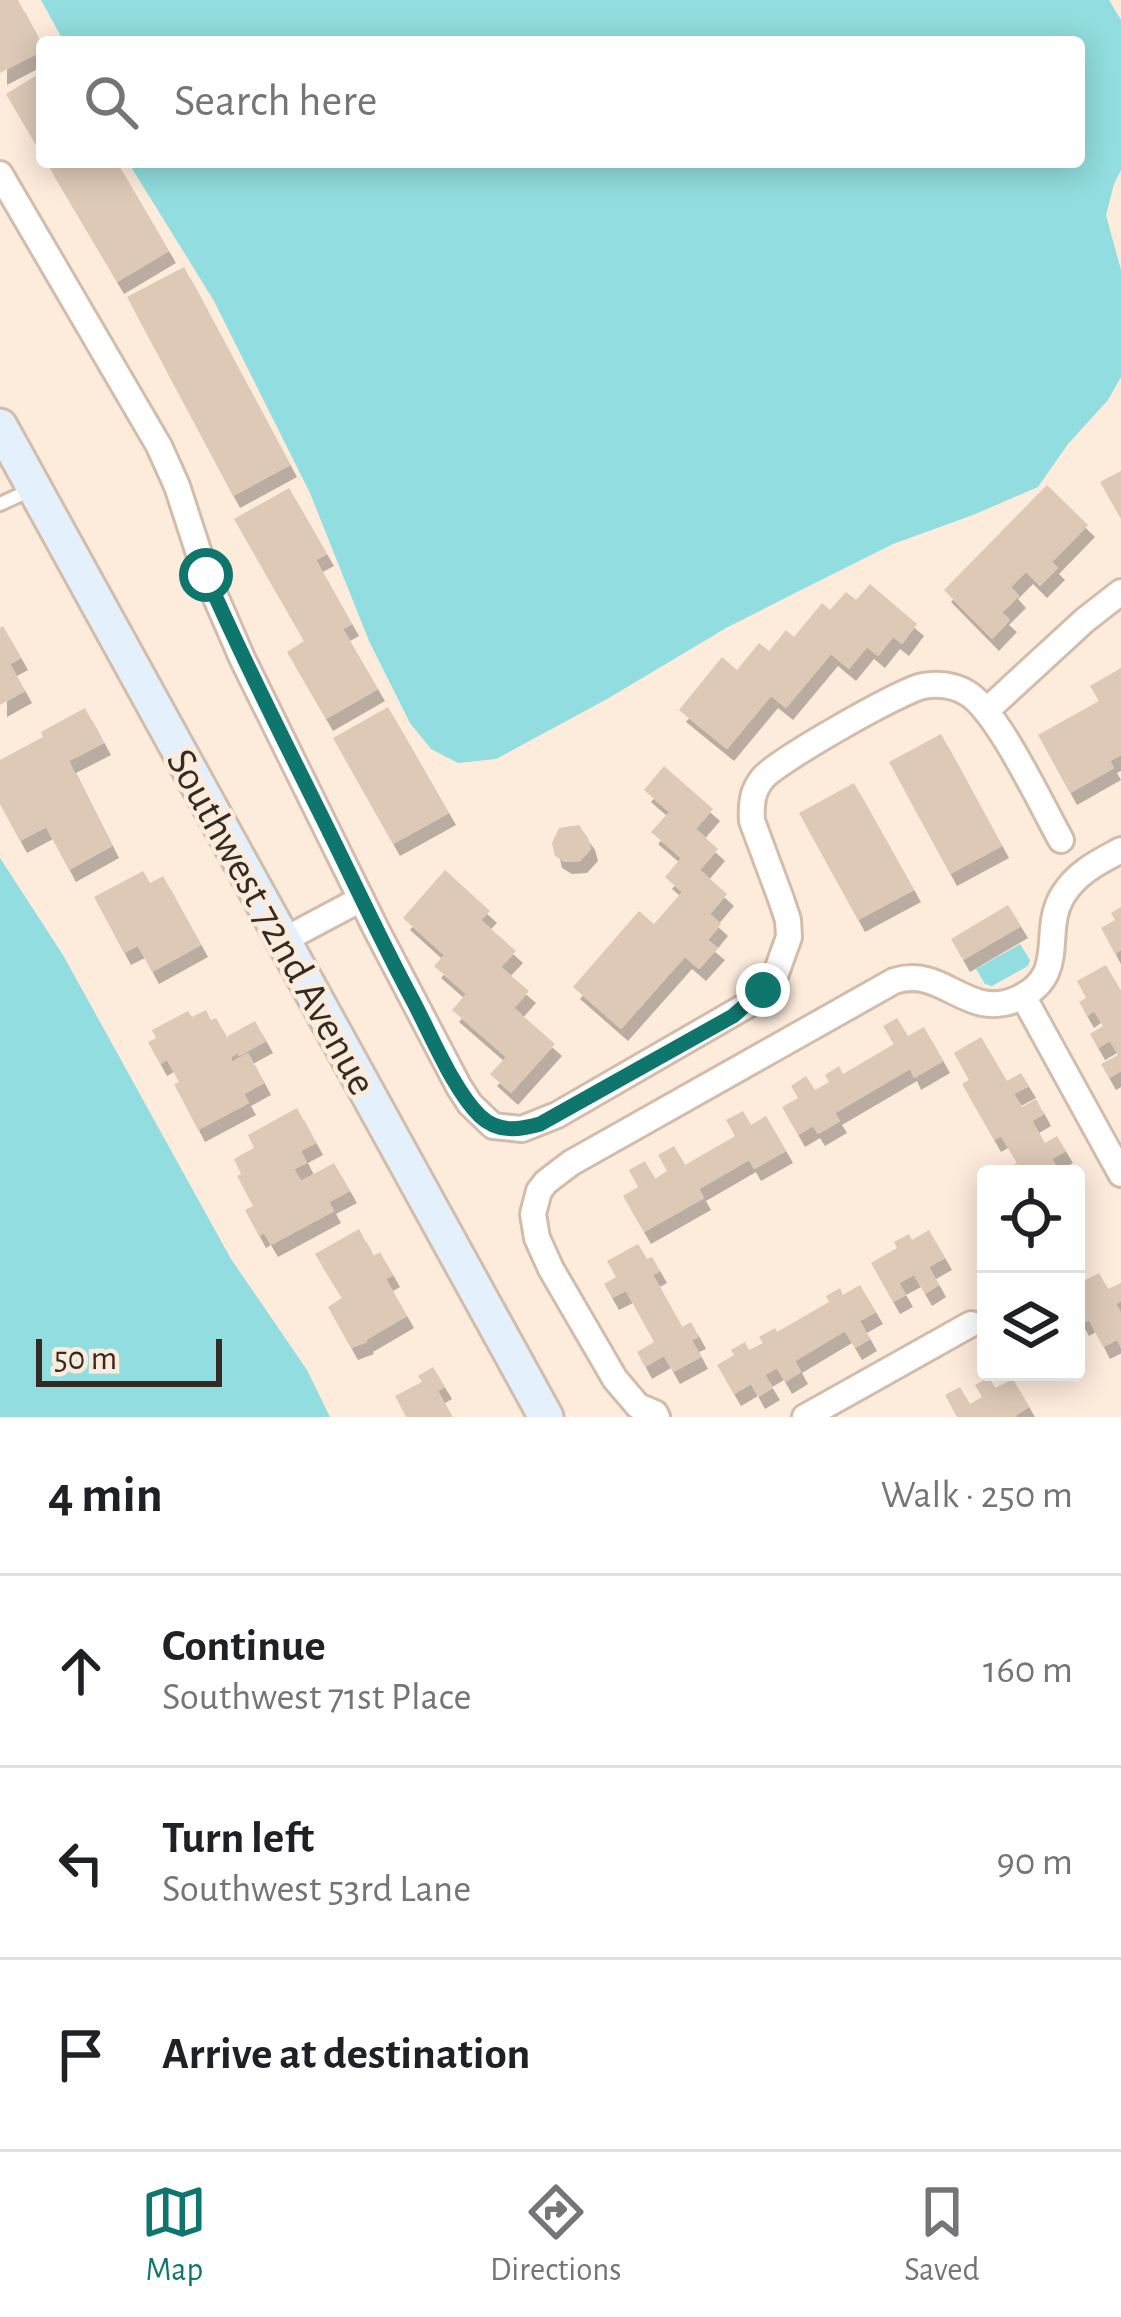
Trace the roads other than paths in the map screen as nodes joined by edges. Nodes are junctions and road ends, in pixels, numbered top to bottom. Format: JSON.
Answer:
{"nodes":[{"id":1,"x":0,"y":174,"type":"edge"},
{"id":2,"x":0,"y":426,"type":"edge"},
{"id":3,"x":34,"y":489,"type":"junction"},
{"id":4,"x":0,"y":504,"type":"edge"},
{"id":5,"x":1121,"y":592,"type":"edge"},
{"id":6,"x":986,"y":711,"type":"junction"},
{"id":7,"x":1061,"y":840,"type":"dead end"},
{"id":8,"x":1121,"y":850,"type":"edge"},
{"id":9,"x":361,"y":899,"type":"junction"},
{"id":10,"x":284,"y":940,"type":"junction"},
{"id":11,"x":1023,"y":995,"type":"junction"},
{"id":12,"x":1121,"y":1174,"type":"edge"},
{"id":13,"x":971,"y":1324,"type":"dead end"},
{"id":14,"x":663,"y":1416,"type":"edge"},
{"id":15,"x":546,"y":1417,"type":"edge"},
{"id":16,"x":805,"y":1417,"type":"edge"}],
"edges":[{"from":1,"to":9,"type":"street"},
{"from":2,"to":3,"type":"street","name":"Southwest 72nd Avenue"},
{"from":3,"to":4,"type":"lane"},
{"from":3,"to":10,"type":"street","name":"Southwest 72nd Avenue"},
{"from":5,"to":6,"type":"street"},
{"from":6,"to":7,"type":"street"},
{"from":6,"to":9,"type":"street"},
{"from":8,"to":11,"type":"street"},
{"from":9,"to":10,"type":"street"},
{"from":10,"to":15,"type":"street","name":"Southwest 72nd Avenue"},
{"from":11,"to":12,"type":"street"},
{"from":11,"to":14,"type":"street"},
{"from":13,"to":16,"type":"street"}]}
